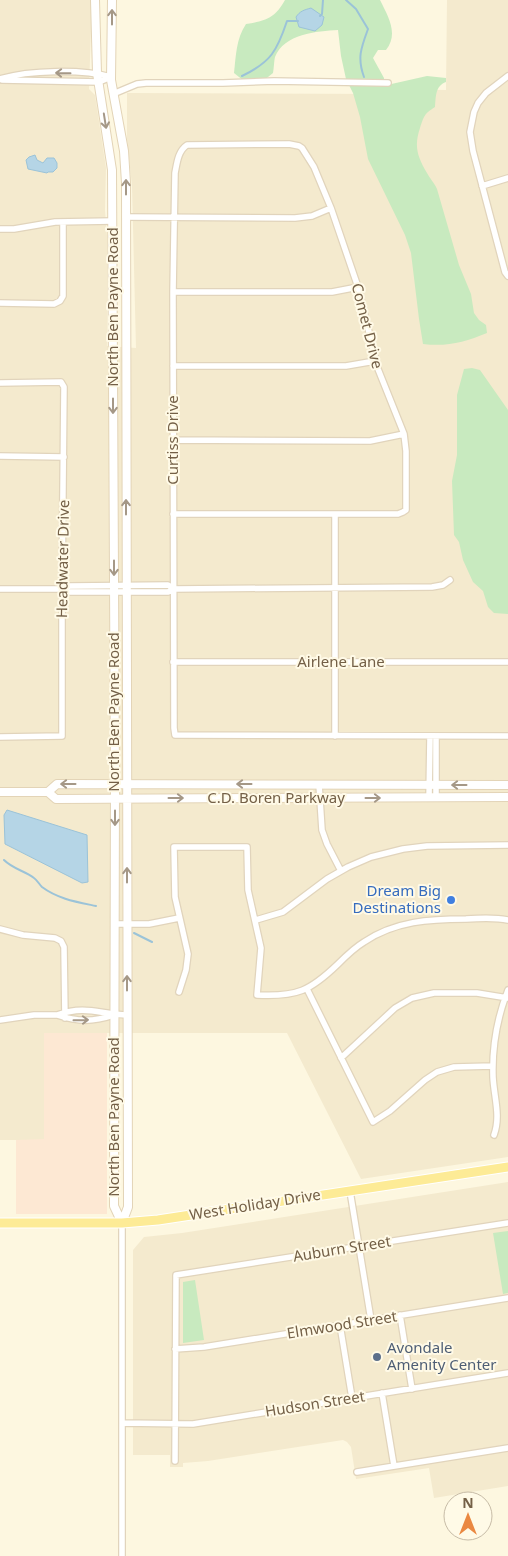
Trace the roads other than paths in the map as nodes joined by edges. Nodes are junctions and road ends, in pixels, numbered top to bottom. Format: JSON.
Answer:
{"nodes":[{"id":1,"x":95,"y":0,"type":"edge"},
{"id":2,"x":112,"y":0,"type":"edge"},
{"id":3,"x":97,"y":73,"type":"junction"},
{"id":4,"x":508,"y":76,"type":"edge"},
{"id":5,"x":111,"y":78,"type":"junction"},
{"id":6,"x":0,"y":80,"type":"edge"},
{"id":7,"x":98,"y":82,"type":"junction"},
{"id":8,"x":388,"y":83,"type":"dead end"},
{"id":9,"x":113,"y":94,"type":"junction"},
{"id":10,"x":299,"y":146,"type":"joint"},
{"id":11,"x":508,"y":178,"type":"edge"},
{"id":12,"x":482,"y":186,"type":"junction"},
{"id":13,"x":331,"y":208,"type":"junction"},
{"id":14,"x":126,"y":217,"type":"junction"},
{"id":15,"x":174,"y":218,"type":"junction"},
{"id":16,"x":63,"y":222,"type":"junction"},
{"id":17,"x":113,"y":222,"type":"junction"},
{"id":18,"x":0,"y":229,"type":"edge"},
{"id":19,"x":508,"y":276,"type":"edge"},
{"id":20,"x":358,"y":286,"type":"junction"},
{"id":21,"x":173,"y":292,"type":"junction"},
{"id":22,"x":0,"y":303,"type":"edge"},
{"id":23,"x":375,"y":361,"type":"junction"},
{"id":24,"x":173,"y":366,"type":"junction"},
{"id":25,"x":0,"y":383,"type":"edge"},
{"id":26,"x":404,"y":434,"type":"junction"},
{"id":27,"x":173,"y":440,"type":"junction"},
{"id":28,"x":0,"y":456,"type":"edge"},
{"id":29,"x":64,"y":457,"type":"junction"},
{"id":30,"x":173,"y":514,"type":"junction"},
{"id":31,"x":335,"y":514,"type":"junction"},
{"id":32,"x":450,"y":580,"type":"dead end"},
{"id":33,"x":62,"y":588,"type":"junction"},
{"id":34,"x":174,"y":588,"type":"junction"},
{"id":35,"x":335,"y":588,"type":"junction"},
{"id":36,"x":0,"y":589,"type":"edge"},
{"id":37,"x":114,"y":589,"type":"junction"},
{"id":38,"x":126,"y":589,"type":"junction"},
{"id":39,"x":173,"y":662,"type":"junction"},
{"id":40,"x":335,"y":662,"type":"junction"},
{"id":41,"x":508,"y":662,"type":"edge"},
{"id":42,"x":334,"y":736,"type":"junction"},
{"id":43,"x":433,"y":736,"type":"junction"},
{"id":44,"x":508,"y":736,"type":"edge"},
{"id":45,"x":0,"y":737,"type":"edge"},
{"id":46,"x":127,"y":783,"type":"junction"},
{"id":47,"x":115,"y":784,"type":"junction"},
{"id":48,"x":319,"y":784,"type":"junction"},
{"id":49,"x":433,"y":785,"type":"junction"},
{"id":50,"x":508,"y":785,"type":"edge"},
{"id":51,"x":0,"y":792,"type":"edge"},
{"id":52,"x":48,"y":792,"type":"junction"},
{"id":53,"x":508,"y":797,"type":"edge"},
{"id":54,"x":115,"y":798,"type":"junction"},
{"id":55,"x":127,"y":798,"type":"junction"},
{"id":56,"x":320,"y":798,"type":"junction"},
{"id":57,"x":433,"y":798,"type":"junction"},
{"id":58,"x":508,"y":845,"type":"edge"},
{"id":59,"x":341,"y":871,"type":"junction"},
{"id":60,"x":179,"y":918,"type":"junction"},
{"id":61,"x":256,"y":920,"type":"junction"},
{"id":62,"x":508,"y":920,"type":"edge"},
{"id":63,"x":114,"y":924,"type":"junction"},
{"id":64,"x":126,"y":924,"type":"junction"},
{"id":65,"x":0,"y":929,"type":"edge"},
{"id":66,"x":307,"y":989,"type":"junction"},
{"id":67,"x":508,"y":990,"type":"edge"},
{"id":68,"x":179,"y":992,"type":"dead end"},
{"id":69,"x":507,"y":999,"type":"edge"},
{"id":70,"x":114,"y":1014,"type":"junction"},
{"id":71,"x":65,"y":1015,"type":"junction"},
{"id":72,"x":127,"y":1015,"type":"junction"},
{"id":73,"x":0,"y":1020,"type":"edge"},
{"id":74,"x":341,"y":1058,"type":"junction"},
{"id":75,"x":493,"y":1066,"type":"junction"},
{"id":76,"x":494,"y":1134,"type":"dead end"},
{"id":77,"x":114,"y":1145,"type":"junction"},
{"id":78,"x":128,"y":1145,"type":"junction"},
{"id":79,"x":508,"y":1166,"type":"edge"},
{"id":80,"x":350,"y":1191,"type":"junction"},
{"id":81,"x":0,"y":1223,"type":"edge"},
{"id":82,"x":122,"y":1223,"type":"junction"},
{"id":83,"x":508,"y":1223,"type":"edge"},
{"id":84,"x":359,"y":1246,"type":"junction"},
{"id":85,"x":508,"y":1298,"type":"edge"},
{"id":86,"x":400,"y":1315,"type":"junction"},
{"id":87,"x":371,"y":1320,"type":"junction"},
{"id":88,"x":340,"y":1324,"type":"junction"},
{"id":89,"x":175,"y":1349,"type":"junction"},
{"id":90,"x":508,"y":1373,"type":"edge"},
{"id":91,"x":412,"y":1389,"type":"junction"},
{"id":92,"x":382,"y":1394,"type":"junction"},
{"id":93,"x":352,"y":1398,"type":"junction"},
{"id":94,"x":122,"y":1424,"type":"junction"},
{"id":95,"x":175,"y":1424,"type":"junction"},
{"id":96,"x":508,"y":1448,"type":"edge"},
{"id":97,"x":175,"y":1461,"type":"dead end"},
{"id":98,"x":394,"y":1466,"type":"junction"},
{"id":99,"x":357,"y":1472,"type":"dead end"},
{"id":100,"x":122,"y":1556,"type":"edge"}],
"edges":[{"from":1,"to":3,"type":"street","name":"North Ben Payne Road"},
{"from":5,"to":2,"type":"street","name":"North Ben Payne Road","one_way":true},
{"from":3,"to":5,"type":"street"},
{"from":3,"to":6,"type":"street","one_way":true},
{"from":3,"to":7,"type":"street","name":"North Ben Payne Road"},
{"from":4,"to":12,"type":"street"},
{"from":5,"to":7,"type":"street"},
{"from":5,"to":9,"type":"street","name":"North Ben Payne Road"},
{"from":6,"to":7,"type":"street"},
{"from":7,"to":17,"type":"street","name":"North Ben Payne Road","one_way":true},
{"from":8,"to":9,"type":"street"},
{"from":14,"to":9,"type":"street","name":"North Ben Payne Road","one_way":true},
{"from":10,"to":13,"type":"street","name":"Comet Drive"},
{"from":10,"to":15,"type":"street","name":"Curtiss Drive"},
{"from":11,"to":12,"type":"street"},
{"from":12,"to":19,"type":"street"},
{"from":13,"to":15,"type":"street"},
{"from":13,"to":20,"type":"street","name":"Comet Drive"},
{"from":14,"to":15,"type":"street"},
{"from":14,"to":17,"type":"street"},
{"from":38,"to":14,"type":"street","name":"North Ben Payne Road","one_way":true},
{"from":15,"to":21,"type":"street","name":"Curtiss Drive"},
{"from":16,"to":17,"type":"street"},
{"from":16,"to":18,"type":"street"},
{"from":16,"to":22,"type":"street"},
{"from":17,"to":37,"type":"street","name":"North Ben Payne Road","one_way":true},
{"from":20,"to":21,"type":"street"},
{"from":20,"to":23,"type":"street","name":"Comet Drive"},
{"from":21,"to":24,"type":"street","name":"Curtiss Drive"},
{"from":23,"to":24,"type":"street"},
{"from":23,"to":26,"type":"street","name":"Comet Drive"},
{"from":24,"to":27,"type":"street","name":"Curtiss Drive"},
{"from":25,"to":29,"type":"street","name":"Headwater Drive"},
{"from":26,"to":27,"type":"street"},
{"from":26,"to":31,"type":"street","name":"Comet Drive"},
{"from":27,"to":30,"type":"street","name":"Curtiss Drive"},
{"from":28,"to":29,"type":"street"},
{"from":29,"to":33,"type":"street","name":"Headwater Drive"},
{"from":30,"to":31,"type":"street"},
{"from":30,"to":34,"type":"street","name":"Curtiss Drive"},
{"from":31,"to":35,"type":"street"},
{"from":32,"to":35,"type":"street"},
{"from":33,"to":36,"type":"street"},
{"from":33,"to":37,"type":"street"},
{"from":33,"to":45,"type":"street","name":"Headwater Drive"},
{"from":34,"to":35,"type":"street"},
{"from":34,"to":38,"type":"street"},
{"from":34,"to":39,"type":"street","name":"Curtiss Drive"},
{"from":35,"to":40,"type":"street"},
{"from":37,"to":38,"type":"street"},
{"from":37,"to":47,"type":"street","name":"North Ben Payne Road"},
{"from":38,"to":46,"type":"street","name":"North Ben Payne Road"},
{"from":39,"to":40,"type":"street","name":"Airlene Lane"},
{"from":39,"to":42,"type":"street","name":"Curtiss Drive"},
{"from":40,"to":41,"type":"street","name":"Airlene Lane"},
{"from":40,"to":42,"type":"street"},
{"from":42,"to":43,"type":"street"},
{"from":43,"to":44,"type":"street"},
{"from":43,"to":49,"type":"street"},
{"from":46,"to":47,"type":"street","name":"C.D. Boren Parkway"},
{"from":48,"to":46,"type":"street","name":"C.D. Boren Parkway","one_way":true},
{"from":46,"to":55,"type":"street","name":"North Ben Payne Road"},
{"from":47,"to":52,"type":"street","name":"C.D. Boren Parkway","one_way":true},
{"from":47,"to":54,"type":"street","name":"North Ben Payne Road"},
{"from":48,"to":49,"type":"street","name":"C.D. Boren Parkway"},
{"from":48,"to":56,"type":"street"},
{"from":50,"to":49,"type":"street","name":"C.D. Boren Parkway","one_way":true},
{"from":49,"to":57,"type":"street"},
{"from":51,"to":52,"type":"street","name":"C.D. Boren Parkway"},
{"from":52,"to":54,"type":"street","name":"C.D. Boren Parkway"},
{"from":53,"to":57,"type":"street","name":"C.D. Boren Parkway"},
{"from":54,"to":55,"type":"street","name":"C.D. Boren Parkway"},
{"from":54,"to":63,"type":"street","name":"North Ben Payne Road","one_way":true},
{"from":55,"to":56,"type":"street","name":"C.D. Boren Parkway","one_way":true},
{"from":64,"to":55,"type":"street","name":"North Ben Payne Road","one_way":true},
{"from":56,"to":57,"type":"street","name":"C.D. Boren Parkway","one_way":true},
{"from":56,"to":59,"type":"street"},
{"from":58,"to":59,"type":"street"},
{"from":59,"to":61,"type":"street"},
{"from":60,"to":61,"type":"street"},
{"from":60,"to":64,"type":"street"},
{"from":60,"to":68,"type":"street"},
{"from":61,"to":66,"type":"street"},
{"from":62,"to":66,"type":"street"},
{"from":63,"to":64,"type":"street"},
{"from":63,"to":70,"type":"street","name":"North Ben Payne Road"},
{"from":72,"to":64,"type":"street","name":"North Ben Payne Road","one_way":true},
{"from":65,"to":71,"type":"street"},
{"from":66,"to":74,"type":"street"},
{"from":67,"to":69,"type":"street"},
{"from":69,"to":74,"type":"street"},
{"from":69,"to":75,"type":"street"},
{"from":70,"to":71,"type":"street"},
{"from":71,"to":70,"type":"street","one_way":true},
{"from":70,"to":72,"type":"street"},
{"from":70,"to":77,"type":"street","name":"North Ben Payne Road"},
{"from":71,"to":73,"type":"street"},
{"from":72,"to":78,"type":"street","name":"North Ben Payne Road"},
{"from":74,"to":75,"type":"street"},
{"from":75,"to":76,"type":"street"},
{"from":77,"to":78,"type":"street"},
{"from":77,"to":82,"type":"street","name":"North Ben Payne Road"},
{"from":78,"to":82,"type":"street","name":"North Ben Payne Road"},
{"from":79,"to":80,"type":"main road","name":"West Holiday Drive"},
{"from":80,"to":82,"type":"main road","name":"West Holiday Drive"},
{"from":80,"to":84,"type":"street"},
{"from":81,"to":82,"type":"main road","name":"West Holiday Drive"},
{"from":82,"to":94,"type":"street"},
{"from":83,"to":84,"type":"street","name":"Auburn Street"},
{"from":84,"to":87,"type":"street"},
{"from":84,"to":89,"type":"street","name":"Auburn Street"},
{"from":85,"to":86,"type":"street","name":"Elmwood Street"},
{"from":86,"to":87,"type":"street","name":"Elmwood Street"},
{"from":86,"to":91,"type":"street"},
{"from":87,"to":88,"type":"street","name":"Elmwood Street"},
{"from":88,"to":89,"type":"street","name":"Elmwood Street"},
{"from":88,"to":93,"type":"street"},
{"from":89,"to":95,"type":"street"},
{"from":90,"to":91,"type":"street","name":"Hudson Street"},
{"from":91,"to":92,"type":"street","name":"Hudson Street"},
{"from":92,"to":93,"type":"street","name":"Hudson Street"},
{"from":92,"to":98,"type":"street"},
{"from":93,"to":95,"type":"street","name":"Hudson Street"},
{"from":94,"to":95,"type":"street","name":"Hudson Street"},
{"from":94,"to":100,"type":"street"},
{"from":95,"to":97,"type":"street"},
{"from":96,"to":98,"type":"street"},
{"from":98,"to":99,"type":"street"}]}
